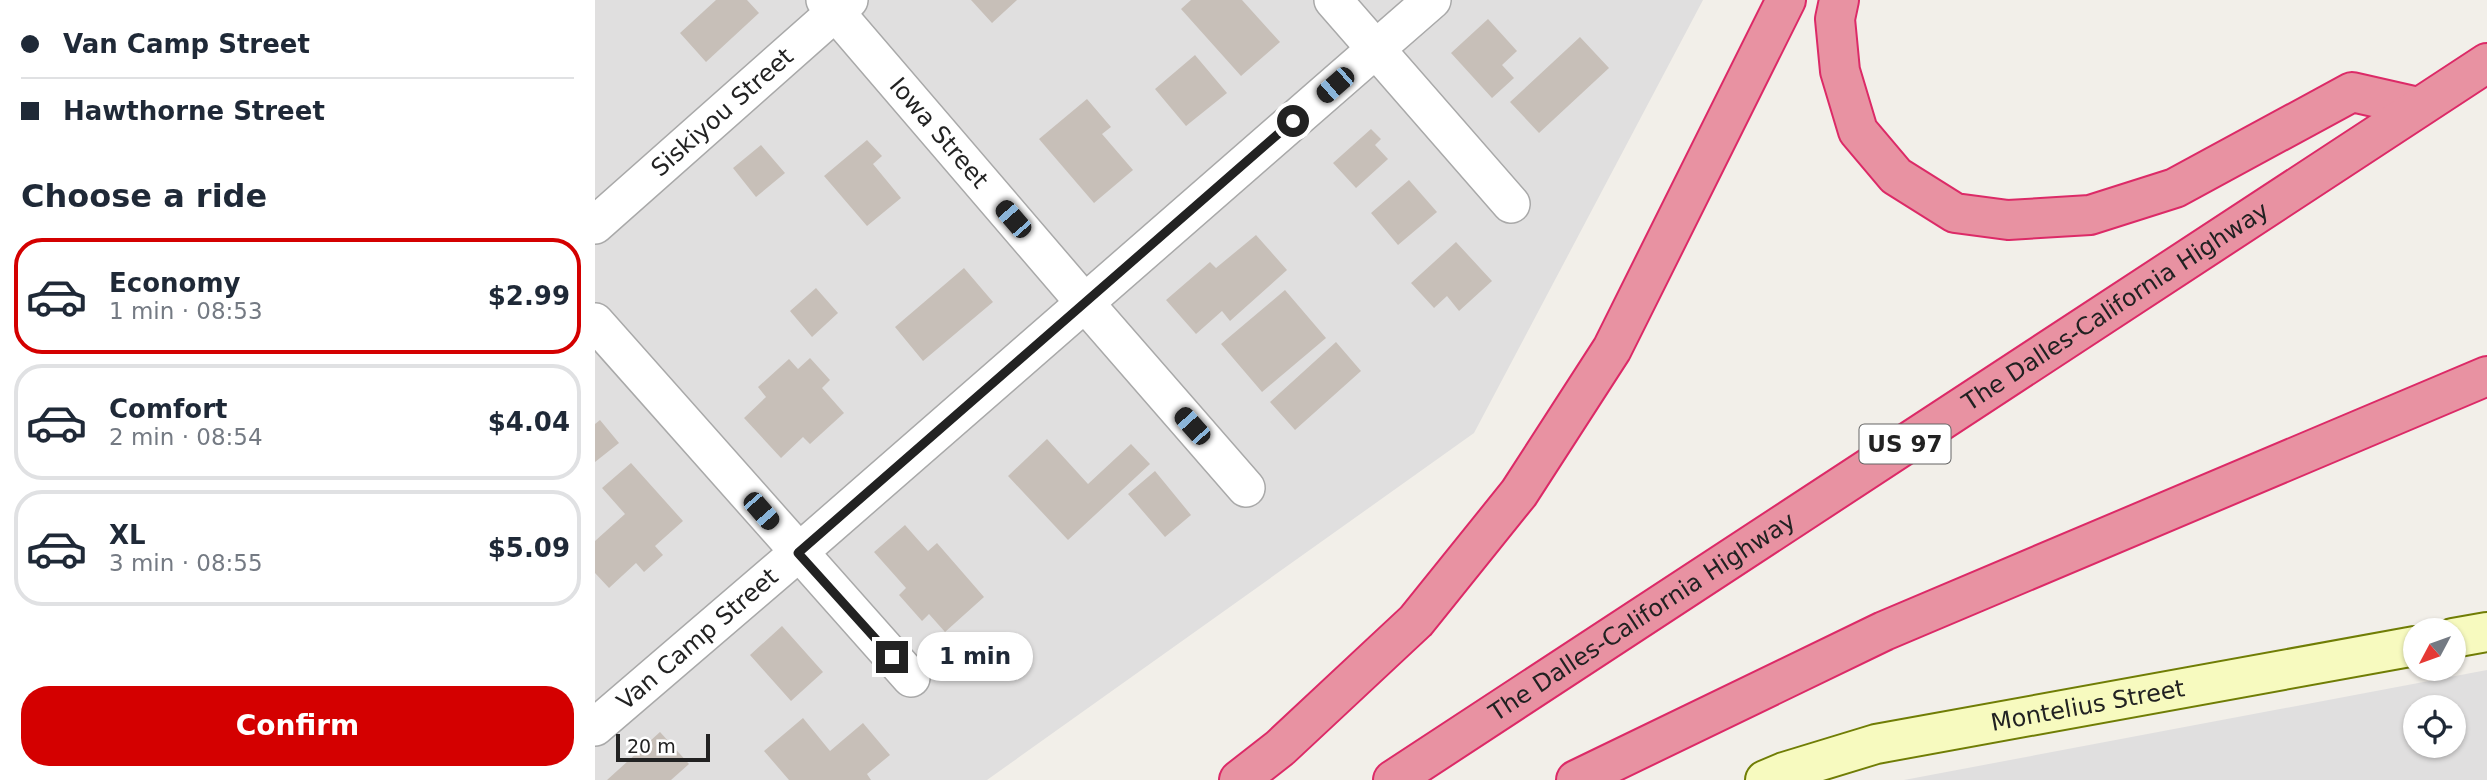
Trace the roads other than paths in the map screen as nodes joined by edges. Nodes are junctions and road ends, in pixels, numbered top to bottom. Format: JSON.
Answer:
{"nodes":[{"id":1,"x":1333,"y":0,"type":"edge"},
{"id":2,"x":1432,"y":0,"type":"edge"},
{"id":3,"x":1786,"y":0,"type":"edge"},
{"id":4,"x":1839,"y":0,"type":"edge"},
{"id":5,"x":836,"y":4,"type":"edge"},
{"id":6,"x":1376,"y":49,"type":"junction"},
{"id":7,"x":2487,"y":63,"type":"edge"},
{"id":8,"x":2418,"y":107,"type":"junction"},
{"id":9,"x":1511,"y":204,"type":"dead end"},
{"id":10,"x":595,"y":225,"type":"edge"},
{"id":11,"x":1084,"y":302,"type":"junction"},
{"id":12,"x":595,"y":322,"type":"edge"},
{"id":13,"x":2487,"y":376,"type":"edge"},
{"id":14,"x":1246,"y":488,"type":"dead end"},
{"id":15,"x":798,"y":553,"type":"junction"},
{"id":16,"x":2487,"y":632,"type":"edge"},
{"id":17,"x":2466,"y":636,"type":"edge"},
{"id":18,"x":2403,"y":648,"type":"edge"},
{"id":19,"x":911,"y":678,"type":"dead end"},
{"id":20,"x":595,"y":727,"type":"edge"},
{"id":21,"x":1239,"y":780,"type":"edge"},
{"id":22,"x":1393,"y":780,"type":"edge"},
{"id":23,"x":1576,"y":780,"type":"edge"},
{"id":24,"x":1765,"y":780,"type":"edge"}],
"edges":[{"from":1,"to":6,"type":"street"},
{"from":2,"to":6,"type":"street","name":"Van Camp Street"},
{"from":3,"to":21,"type":"highway"},
{"from":4,"to":8,"type":"highway"},
{"from":5,"to":10,"type":"street","name":"Siskiyou Street"},
{"from":5,"to":11,"type":"street","name":"Iowa Street"},
{"from":6,"to":9,"type":"street"},
{"from":6,"to":11,"type":"street","name":"Van Camp Street"},
{"from":7,"to":8,"type":"highway","name":"The Dalles-California Highway","number":"US 97"},
{"from":8,"to":22,"type":"highway","name":"The Dalles-California Highway","number":"US 97"},
{"from":11,"to":14,"type":"street","name":"Iowa Street"},
{"from":11,"to":15,"type":"street","name":"Van Camp Street"},
{"from":12,"to":15,"type":"street"},
{"from":13,"to":23,"type":"highway"},
{"from":15,"to":19,"type":"street"},
{"from":15,"to":20,"type":"street","name":"Van Camp Street"},
{"from":16,"to":17,"type":"street"},
{"from":18,"to":24,"type":"street","name":"Montelius Street"}]}
